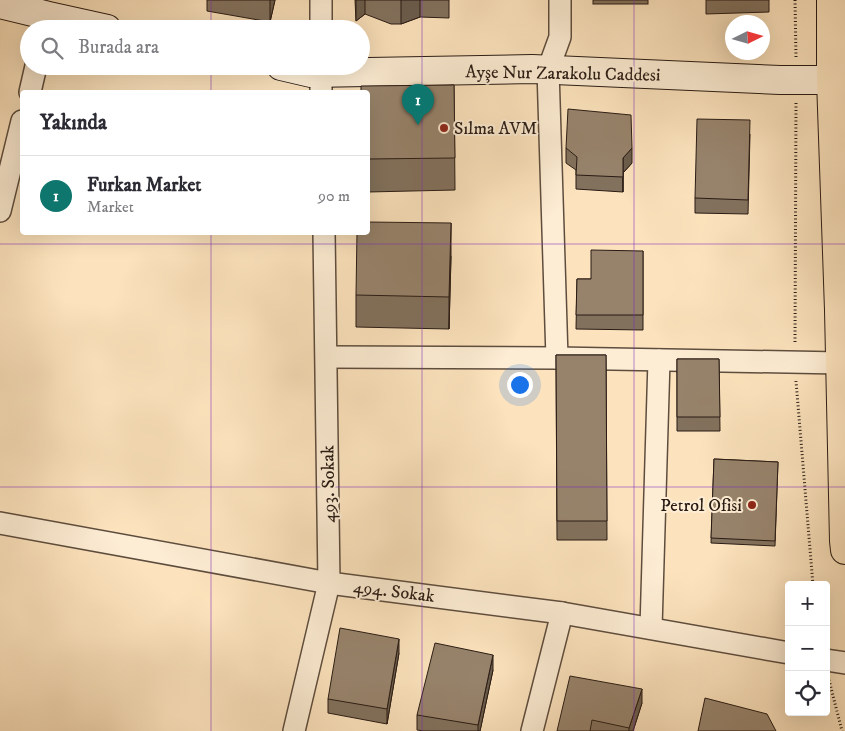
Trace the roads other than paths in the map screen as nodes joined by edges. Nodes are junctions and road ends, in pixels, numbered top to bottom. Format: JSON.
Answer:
{"nodes":[{"id":1,"x":321,"y":0,"type":"edge"},
{"id":2,"x":560,"y":0,"type":"edge"},
{"id":3,"x":831,"y":0,"type":"edge"},
{"id":4,"x":0,"y":4,"type":"edge"},
{"id":5,"x":49,"y":15,"type":"edge"},
{"id":6,"x":70,"y":20,"type":"edge"},
{"id":7,"x":321,"y":20,"type":"edge"},
{"id":8,"x":548,"y":70,"type":"junction"},
{"id":9,"x":34,"y":75,"type":"edge"},
{"id":10,"x":321,"y":77,"type":"edge"},
{"id":11,"x":838,"y":80,"type":"edge"},
{"id":12,"x":30,"y":90,"type":"edge"},
{"id":13,"x":20,"y":129,"type":"edge"},
{"id":14,"x":0,"y":211,"type":"edge"},
{"id":15,"x":324,"y":235,"type":"edge"},
{"id":16,"x":327,"y":357,"type":"junction"},
{"id":17,"x":557,"y":358,"type":"junction"},
{"id":18,"x":659,"y":360,"type":"junction"},
{"id":19,"x":840,"y":363,"type":"junction"},
{"id":20,"x":0,"y":523,"type":"edge"},
{"id":21,"x":845,"y":550,"type":"edge"},
{"id":22,"x":329,"y":583,"type":"junction"},
{"id":23,"x":562,"y":613,"type":"junction"},
{"id":24,"x":651,"y":628,"type":"junction"},
{"id":25,"x":785,"y":652,"type":"edge"},
{"id":26,"x":845,"y":663,"type":"edge"},
{"id":27,"x":830,"y":668,"type":"edge"},
{"id":28,"x":294,"y":731,"type":"edge"},
{"id":29,"x":532,"y":731,"type":"edge"}],
"edges":[{"from":1,"to":7,"type":"street"},
{"from":2,"to":8,"type":"street"},
{"from":3,"to":11,"type":"main road"},
{"from":4,"to":5,"type":"street"},
{"from":5,"to":6,"type":"street"},
{"from":8,"to":10,"type":"street","name":"Ayşe Nur Zarakolu Caddesi"},
{"from":8,"to":11,"type":"street","name":"Ayşe Nur Zarakolu Caddesi"},
{"from":8,"to":17,"type":"street"},
{"from":9,"to":12,"type":"street"},
{"from":11,"to":19,"type":"main road"},
{"from":13,"to":14,"type":"street"},
{"from":15,"to":16,"type":"street","name":"493. Sokak"},
{"from":16,"to":17,"type":"street"},
{"from":16,"to":22,"type":"street","name":"493. Sokak"},
{"from":17,"to":18,"type":"street"},
{"from":18,"to":19,"type":"street"},
{"from":18,"to":24,"type":"street"},
{"from":19,"to":21,"type":"main road"},
{"from":20,"to":22,"type":"street","name":"494. Sokak"},
{"from":22,"to":23,"type":"street","name":"494. Sokak"},
{"from":22,"to":28,"type":"street","name":"493. Sokak"},
{"from":23,"to":24,"type":"street","name":"494. Sokak"},
{"from":23,"to":29,"type":"street"},
{"from":24,"to":25,"type":"street","name":"494. Sokak"},
{"from":26,"to":27,"type":"street"}]}
